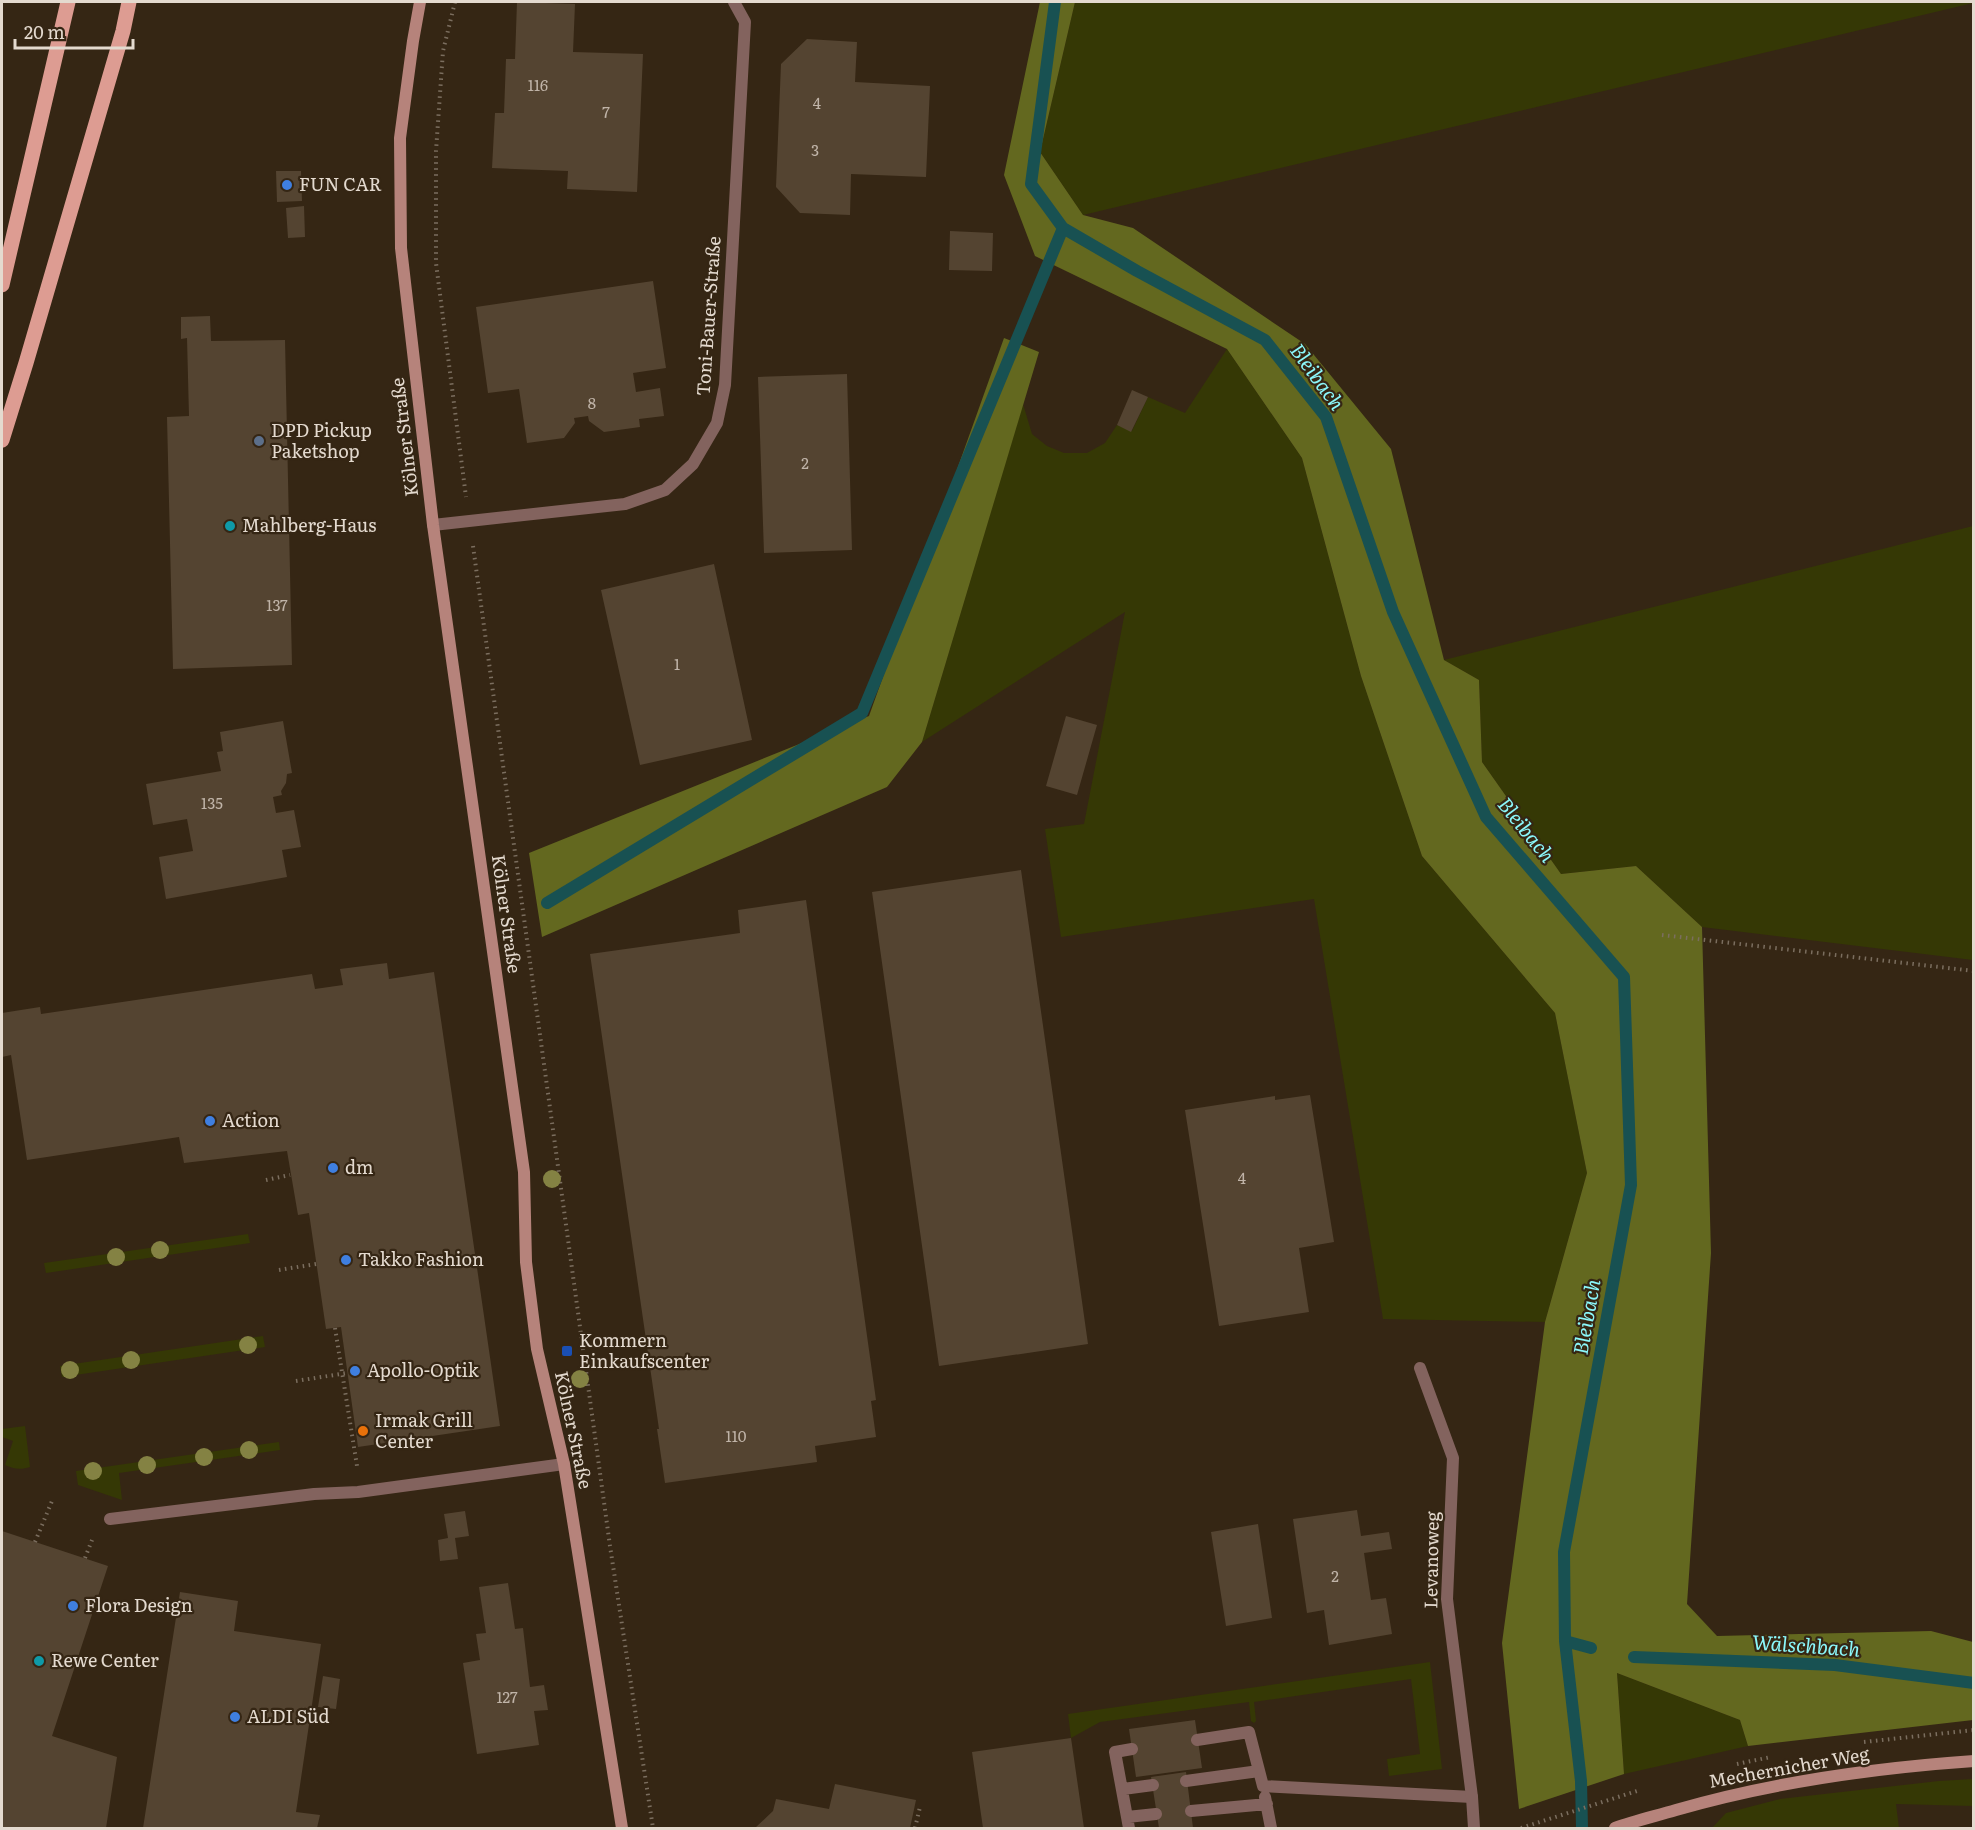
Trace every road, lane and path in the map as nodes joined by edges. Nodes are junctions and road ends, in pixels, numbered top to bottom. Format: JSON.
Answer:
{"nodes":[{"id":1,"x":68,"y":2,"type":"edge"},
{"id":2,"x":129,"y":2,"type":"edge"},
{"id":3,"x":420,"y":2,"type":"edge"},
{"id":4,"x":455,"y":2,"type":"edge"},
{"id":5,"x":734,"y":2,"type":"edge"},
{"id":6,"x":2,"y":285,"type":"edge"},
{"id":7,"x":2,"y":440,"type":"edge"},
{"id":8,"x":469,"y":521,"type":"junction"},
{"id":9,"x":433,"y":525,"type":"junction"},
{"id":10,"x":1662,"y":934,"type":"dead end"},
{"id":11,"x":1974,"y":971,"type":"edge"},
{"id":12,"x":290,"y":1175,"type":"dead end"},
{"id":13,"x":266,"y":1180,"type":"dead end"},
{"id":14,"x":316,"y":1264,"type":"dead end"},
{"id":15,"x":279,"y":1270,"type":"dead end"},
{"id":16,"x":335,"y":1328,"type":"dead end"},
{"id":17,"x":1420,"y":1368,"type":"dead end"},
{"id":18,"x":345,"y":1374,"type":"junction"},
{"id":19,"x":296,"y":1381,"type":"dead end"},
{"id":20,"x":564,"y":1464,"type":"junction"},
{"id":21,"x":357,"y":1467,"type":"dead end"},
{"id":22,"x":52,"y":1501,"type":"dead end"},
{"id":23,"x":110,"y":1519,"type":"dead end"},
{"id":24,"x":35,"y":1542,"type":"dead end"},
{"id":25,"x":1197,"y":1740,"type":"dead end"},
{"id":26,"x":1132,"y":1749,"type":"dead end"},
{"id":27,"x":1974,"y":1761,"type":"edge"},
{"id":28,"x":1259,"y":1771,"type":"junction"},
{"id":29,"x":1186,"y":1781,"type":"dead end"},
{"id":30,"x":1153,"y":1785,"type":"dead end"},
{"id":31,"x":1263,"y":1786,"type":"junction"},
{"id":32,"x":1123,"y":1789,"type":"junction"},
{"id":33,"x":1620,"y":1795,"type":"dead end"},
{"id":34,"x":1472,"y":1797,"type":"junction"},
{"id":35,"x":1267,"y":1804,"type":"junction"},
{"id":36,"x":920,"y":1807,"type":"dead end"},
{"id":37,"x":1191,"y":1811,"type":"dead end"},
{"id":38,"x":1156,"y":1814,"type":"dead end"},
{"id":39,"x":1128,"y":1823,"type":"edge"},
{"id":40,"x":1618,"y":1827,"type":"edge"},
{"id":41,"x":622,"y":1828,"type":"edge"},
{"id":42,"x":653,"y":1828,"type":"edge"},
{"id":43,"x":915,"y":1828,"type":"edge"},
{"id":44,"x":1271,"y":1828,"type":"edge"},
{"id":45,"x":1474,"y":1828,"type":"edge"},
{"id":46,"x":1521,"y":1828,"type":"edge"}],
"edges":[{"from":1,"to":6,"type":"main road"},
{"from":2,"to":7,"type":"main road"},
{"from":3,"to":9,"type":"street","name":"Kölner Straße"},
{"from":4,"to":8,"type":"path"},
{"from":5,"to":8,"type":"street","name":"Toni-Bauer-Straße"},
{"from":8,"to":9,"type":"street","name":"Toni-Bauer-Straße"},
{"from":8,"to":42,"type":"path"},
{"from":9,"to":20,"type":"street","name":"Kölner Straße"},
{"from":10,"to":11,"type":"path"},
{"from":12,"to":13,"type":"path"},
{"from":14,"to":15,"type":"path"},
{"from":16,"to":18,"type":"path"},
{"from":17,"to":34,"type":"street","name":"Levanoweg"},
{"from":18,"to":19,"type":"path"},
{"from":18,"to":21,"type":"path"},
{"from":20,"to":23,"type":"street"},
{"from":20,"to":41,"type":"street","name":"Kölner Straße"},
{"from":22,"to":24,"type":"path"},
{"from":25,"to":28,"type":"street"},
{"from":26,"to":32,"type":"street"},
{"from":27,"to":40,"type":"street","name":"Mechernicher Weg"},
{"from":28,"to":29,"type":"street"},
{"from":28,"to":31,"type":"street"},
{"from":30,"to":32,"type":"street"},
{"from":31,"to":34,"type":"street"},
{"from":31,"to":35,"type":"street"},
{"from":32,"to":39,"type":"street"},
{"from":33,"to":46,"type":"path"},
{"from":34,"to":45,"type":"street","name":"Levanoweg"},
{"from":35,"to":37,"type":"street"},
{"from":35,"to":44,"type":"street"},
{"from":36,"to":43,"type":"path"},
{"from":38,"to":39,"type":"street"}]}
